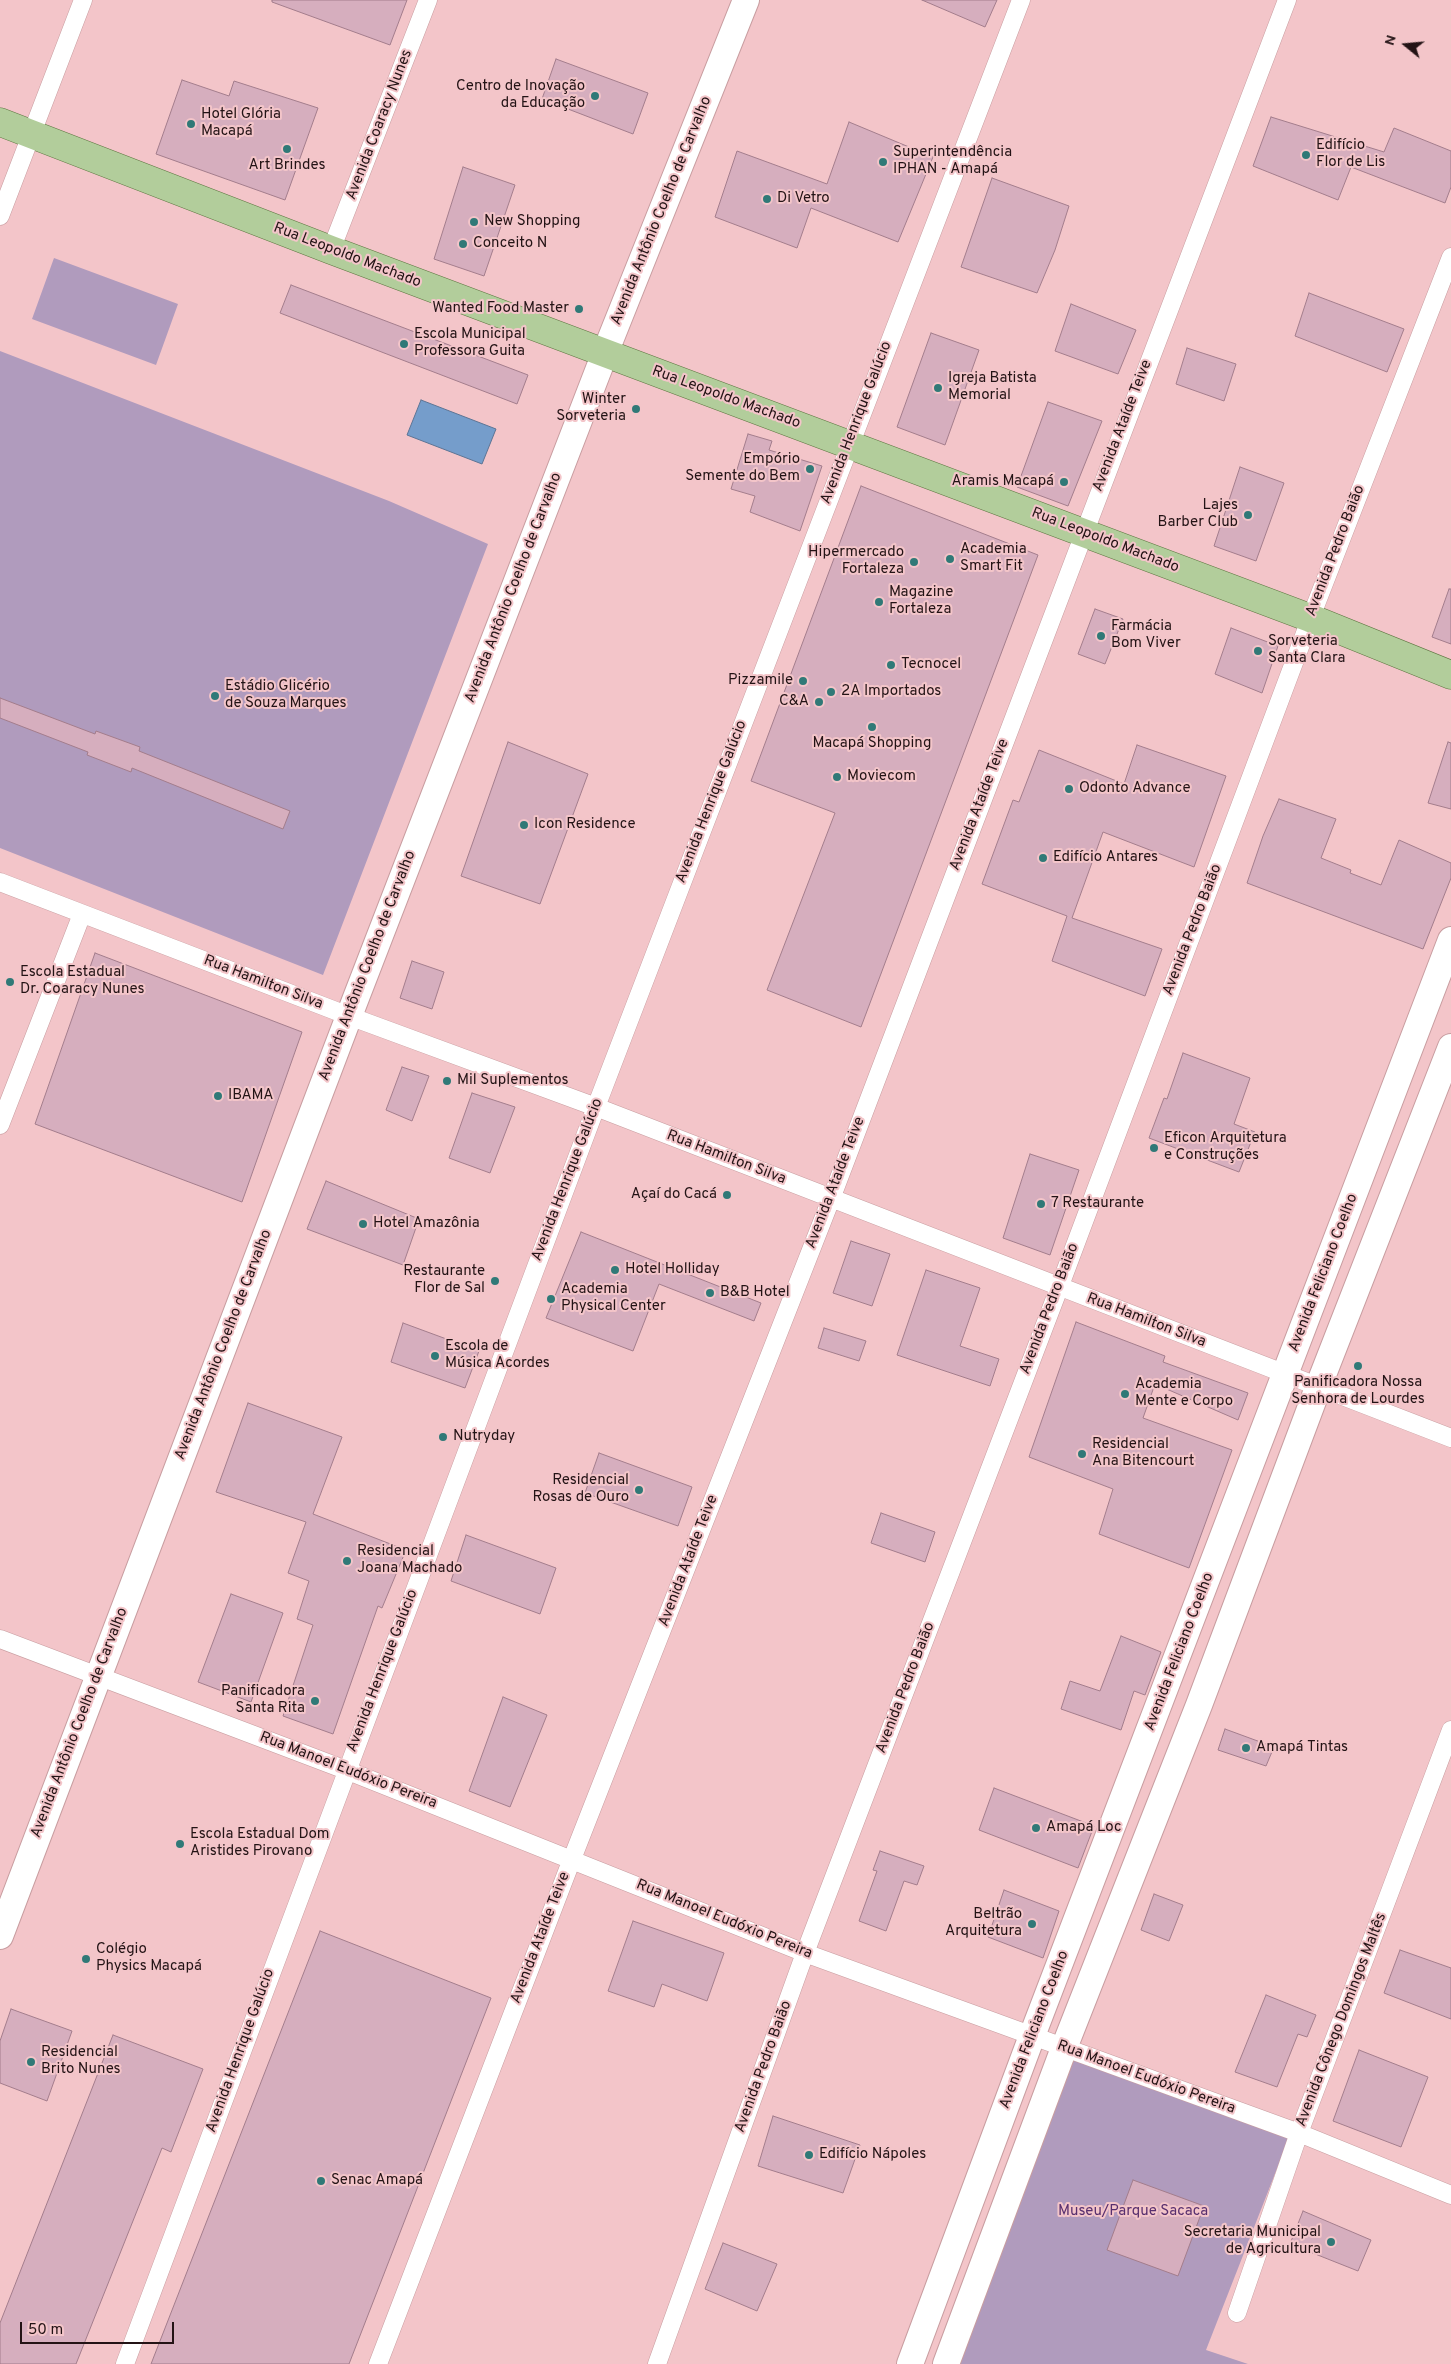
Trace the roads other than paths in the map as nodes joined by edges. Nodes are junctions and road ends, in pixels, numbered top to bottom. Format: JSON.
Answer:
{"nodes":[{"id":1,"x":83,"y":0,"type":"edge"},
{"id":2,"x":428,"y":0,"type":"edge"},
{"id":3,"x":746,"y":0,"type":"edge"},
{"id":4,"x":1021,"y":0,"type":"edge"},
{"id":5,"x":1287,"y":0,"type":"edge"},
{"id":6,"x":0,"y":122,"type":"edge"},
{"id":7,"x":31,"y":135,"type":"junction"},
{"id":8,"x":0,"y":216,"type":"edge"},
{"id":9,"x":331,"y":250,"type":"junction"},
{"id":10,"x":1451,"y":257,"type":"edge"},
{"id":11,"x":605,"y":353,"type":"junction"},
{"id":12,"x":848,"y":444,"type":"junction"},
{"id":13,"x":1082,"y":533,"type":"junction"},
{"id":14,"x":1310,"y":618,"type":"junction"},
{"id":15,"x":1451,"y":675,"type":"edge"},
{"id":16,"x":0,"y":882,"type":"edge"},
{"id":17,"x":82,"y":914,"type":"junction"},
{"id":18,"x":1451,"y":940,"type":"edge"},
{"id":19,"x":349,"y":1016,"type":"junction"},
{"id":20,"x":1413,"y":1040,"type":"junction"},
{"id":21,"x":1450,"y":1050,"type":"edge"},
{"id":22,"x":596,"y":1107,"type":"junction"},
{"id":23,"x":0,"y":1125,"type":"edge"},
{"id":24,"x":830,"y":1199,"type":"junction"},
{"id":25,"x":1059,"y":1288,"type":"junction"},
{"id":26,"x":1286,"y":1374,"type":"junction"},
{"id":27,"x":1319,"y":1385,"type":"junction"},
{"id":28,"x":1451,"y":1438,"type":"edge"},
{"id":29,"x":0,"y":1639,"type":"edge"},
{"id":30,"x":97,"y":1676,"type":"junction"},
{"id":31,"x":1165,"y":1692,"type":"junction"},
{"id":32,"x":1199,"y":1705,"type":"junction"},
{"id":33,"x":1451,"y":1730,"type":"edge"},
{"id":34,"x":346,"y":1770,"type":"junction"},
{"id":35,"x":572,"y":1859,"type":"junction"},
{"id":36,"x":0,"y":1936,"type":"edge"},
{"id":37,"x":805,"y":1953,"type":"junction"},
{"id":38,"x":1032,"y":2036,"type":"junction"},
{"id":39,"x":1064,"y":2048,"type":"junction"},
{"id":40,"x":1299,"y":2133,"type":"junction"},
{"id":41,"x":1451,"y":2195,"type":"edge"},
{"id":42,"x":964,"y":2222,"type":"junction"},
{"id":43,"x":994,"y":2232,"type":"junction"},
{"id":44,"x":1237,"y":2313,"type":"dead end"},
{"id":45,"x":125,"y":2364,"type":"edge"},
{"id":46,"x":378,"y":2364,"type":"edge"},
{"id":47,"x":657,"y":2364,"type":"edge"},
{"id":48,"x":910,"y":2364,"type":"edge"},
{"id":49,"x":946,"y":2364,"type":"edge"}],
"edges":[{"from":1,"to":7,"type":"street"},
{"from":2,"to":9,"type":"street","name":"Avenida Coaracy Nunes"},
{"from":3,"to":11,"type":"street","name":"Avenida Antônio Coelho de Carvalho"},
{"from":4,"to":12,"type":"street","name":"Avenida Henrique Galúcio"},
{"from":5,"to":13,"type":"street","name":"Avenida Ataíde Teive"},
{"from":6,"to":7,"type":"main road","name":"Rua Leopoldo Machado"},
{"from":7,"to":8,"type":"street"},
{"from":7,"to":9,"type":"main road","name":"Rua Leopoldo Machado"},
{"from":9,"to":11,"type":"main road","name":"Rua Leopoldo Machado"},
{"from":10,"to":14,"type":"street","name":"Avenida Pedro Baião"},
{"from":11,"to":12,"type":"main road","name":"Rua Leopoldo Machado"},
{"from":11,"to":19,"type":"street","name":"Avenida Antônio Coelho de Carvalho"},
{"from":12,"to":13,"type":"main road","name":"Rua Leopoldo Machado"},
{"from":12,"to":22,"type":"street","name":"Avenida Henrique Galúcio"},
{"from":13,"to":14,"type":"main road","name":"Rua Leopoldo Machado"},
{"from":13,"to":24,"type":"street","name":"Avenida Ataíde Teive"},
{"from":14,"to":15,"type":"main road","name":"Rua Leopoldo Machado"},
{"from":14,"to":25,"type":"street","name":"Avenida Pedro Baião"},
{"from":16,"to":17,"type":"street","name":"Rua Hamilton Silva"},
{"from":17,"to":19,"type":"street","name":"Rua Hamilton Silva"},
{"from":17,"to":23,"type":"street"},
{"from":18,"to":20,"type":"street","name":"Avenida Feliciano Coelho"},
{"from":19,"to":22,"type":"street","name":"Rua Hamilton Silva"},
{"from":19,"to":30,"type":"street","name":"Avenida Antônio Coelho de Carvalho"},
{"from":20,"to":21,"type":"street"},
{"from":20,"to":26,"type":"street","name":"Avenida Feliciano Coelho"},
{"from":21,"to":27,"type":"street"},
{"from":22,"to":24,"type":"street","name":"Rua Hamilton Silva"},
{"from":22,"to":34,"type":"street","name":"Avenida Henrique Galúcio"},
{"from":24,"to":25,"type":"street","name":"Rua Hamilton Silva"},
{"from":24,"to":35,"type":"street","name":"Avenida Ataíde Teive"},
{"from":25,"to":26,"type":"street","name":"Rua Hamilton Silva"},
{"from":25,"to":37,"type":"street","name":"Avenida Pedro Baião"},
{"from":26,"to":27,"type":"street","name":"Rua Hamilton Silva"},
{"from":26,"to":31,"type":"street","name":"Avenida Feliciano Coelho"},
{"from":27,"to":28,"type":"street","name":"Rua Hamilton Silva"},
{"from":27,"to":32,"type":"street"},
{"from":29,"to":30,"type":"street","name":"Rua Manoel Eudóxio Pereira"},
{"from":30,"to":34,"type":"street","name":"Rua Manoel Eudóxio Pereira"},
{"from":30,"to":36,"type":"street","name":"Avenida Antônio Coelho de Carvalho"},
{"from":31,"to":32,"type":"street"},
{"from":31,"to":38,"type":"street","name":"Avenida Feliciano Coelho"},
{"from":32,"to":39,"type":"street"},
{"from":33,"to":40,"type":"street","name":"Avenida Cônego Domingos Maltês"},
{"from":34,"to":35,"type":"street","name":"Rua Manoel Eudóxio Pereira"},
{"from":34,"to":45,"type":"street","name":"Avenida Henrique Galúcio"},
{"from":35,"to":37,"type":"street","name":"Rua Manoel Eudóxio Pereira"},
{"from":35,"to":46,"type":"street","name":"Avenida Ataíde Teive"},
{"from":37,"to":38,"type":"street","name":"Rua Manoel Eudóxio Pereira"},
{"from":37,"to":47,"type":"street","name":"Avenida Pedro Baião"},
{"from":38,"to":39,"type":"street","name":"Rua Manoel Eudóxio Pereira"},
{"from":38,"to":42,"type":"street","name":"Avenida Feliciano Coelho"},
{"from":39,"to":40,"type":"street","name":"Rua Manoel Eudóxio Pereira"},
{"from":39,"to":43,"type":"street"},
{"from":40,"to":41,"type":"street","name":"Rua Manoel Eudóxio Pereira"},
{"from":40,"to":44,"type":"street","name":"Avenida Cônego Domingos Maltês"},
{"from":42,"to":43,"type":"street"},
{"from":42,"to":48,"type":"street","name":"Avenida Feliciano Coelho"},
{"from":43,"to":49,"type":"street"}]}
